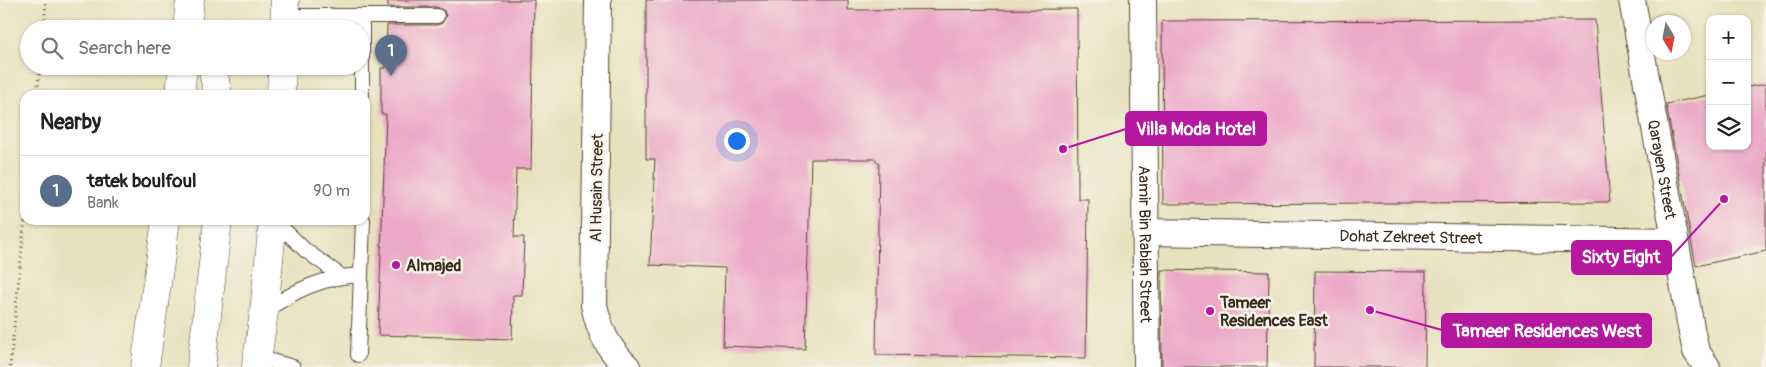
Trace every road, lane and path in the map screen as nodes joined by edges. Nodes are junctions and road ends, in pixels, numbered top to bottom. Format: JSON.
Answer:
{"nodes":[{"id":1,"x":46,"y":0,"type":"edge"},
{"id":2,"x":598,"y":0,"type":"edge"},
{"id":3,"x":1143,"y":0,"type":"edge"},
{"id":4,"x":1632,"y":0,"type":"edge"},
{"id":5,"x":285,"y":15,"type":"edge"},
{"id":6,"x":362,"y":16,"type":"junction"},
{"id":7,"x":437,"y":16,"type":"dead end"},
{"id":8,"x":45,"y":20,"type":"edge"},
{"id":9,"x":362,"y":20,"type":"edge"},
{"id":10,"x":39,"y":75,"type":"edge"},
{"id":11,"x":182,"y":75,"type":"edge"},
{"id":12,"x":214,"y":75,"type":"edge"},
{"id":13,"x":282,"y":75,"type":"edge"},
{"id":14,"x":362,"y":75,"type":"edge"},
{"id":15,"x":38,"y":90,"type":"edge"},
{"id":16,"x":181,"y":90,"type":"edge"},
{"id":17,"x":217,"y":90,"type":"edge"},
{"id":18,"x":281,"y":90,"type":"edge"},
{"id":19,"x":362,"y":90,"type":"edge"},
{"id":20,"x":24,"y":225,"type":"edge"},
{"id":21,"x":165,"y":225,"type":"edge"},
{"id":22,"x":217,"y":225,"type":"edge"},
{"id":23,"x":273,"y":225,"type":"edge"},
{"id":24,"x":279,"y":225,"type":"edge"},
{"id":25,"x":363,"y":225,"type":"edge"},
{"id":26,"x":1146,"y":232,"type":"junction"},
{"id":27,"x":1676,"y":241,"type":"junction"},
{"id":28,"x":361,"y":275,"type":"junction"},
{"id":29,"x":341,"y":276,"type":"junction"},
{"id":30,"x":264,"y":312,"type":"junction"},
{"id":31,"x":358,"y":355,"type":"dead end"},
{"id":32,"x":257,"y":362,"type":"edge"},
{"id":33,"x":10,"y":367,"type":"edge"},
{"id":34,"x":146,"y":367,"type":"edge"},
{"id":35,"x":201,"y":367,"type":"edge"},
{"id":36,"x":293,"y":367,"type":"edge"},
{"id":37,"x":627,"y":367,"type":"edge"},
{"id":38,"x":1146,"y":367,"type":"edge"},
{"id":39,"x":1707,"y":367,"type":"edge"}],
"edges":[{"from":1,"to":8,"type":"path"},
{"from":2,"to":37,"type":"street","name":"Al Husain Street"},
{"from":3,"to":26,"type":"street","name":"Aamir Bin Rabiah Street"},
{"from":4,"to":27,"type":"street","name":"Qarayen Street"},
{"from":5,"to":6,"type":"lane"},
{"from":6,"to":7,"type":"lane"},
{"from":6,"to":9,"type":"lane"},
{"from":10,"to":15,"type":"path"},
{"from":11,"to":16,"type":"highway"},
{"from":12,"to":17,"type":"highway"},
{"from":13,"to":18,"type":"highway"},
{"from":14,"to":19,"type":"lane"},
{"from":20,"to":33,"type":"path"},
{"from":21,"to":34,"type":"highway"},
{"from":22,"to":35,"type":"highway"},
{"from":23,"to":30,"type":"highway"},
{"from":24,"to":29,"type":"lane"},
{"from":25,"to":28,"type":"lane"},
{"from":26,"to":27,"type":"street","name":"Dohat Zekreet Street"},
{"from":26,"to":38,"type":"street","name":"Aamir Bin Rabiah Street"},
{"from":27,"to":39,"type":"street","name":"Qarayen Street"},
{"from":28,"to":29,"type":"lane"},
{"from":28,"to":31,"type":"lane"},
{"from":29,"to":30,"type":"lane"},
{"from":30,"to":32,"type":"highway"},
{"from":32,"to":36,"type":"lane"}]}
